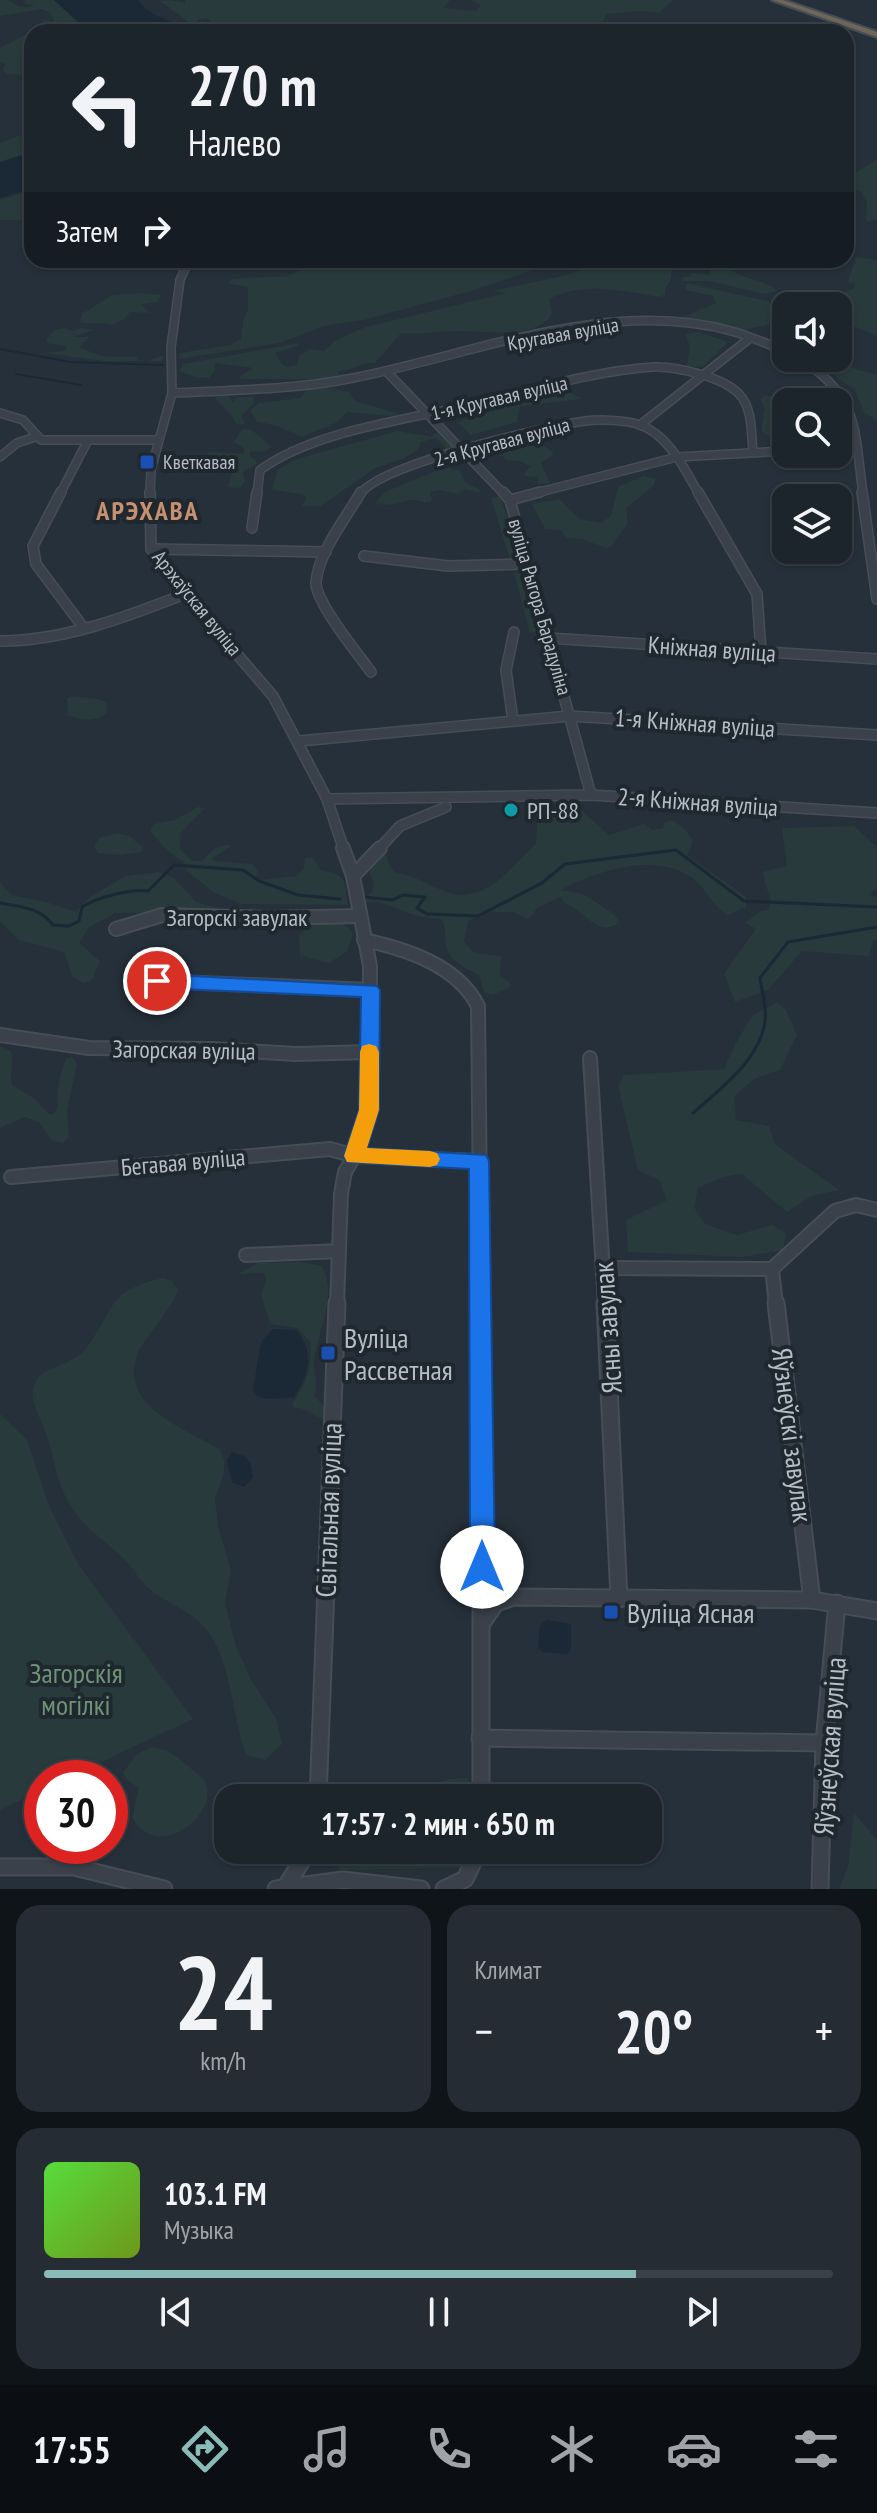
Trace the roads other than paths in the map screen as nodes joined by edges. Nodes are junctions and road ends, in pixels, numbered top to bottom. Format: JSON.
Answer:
{"nodes":[{"id":1,"x":782,"y":1,"type":"edge"},
{"id":2,"x":846,"y":24,"type":"edge"},
{"id":3,"x":854,"y":27,"type":"edge"},
{"id":4,"x":877,"y":35,"type":"edge"},
{"id":5,"x":185,"y":268,"type":"edge"},
{"id":6,"x":750,"y":338,"type":"junction"},
{"id":7,"x":772,"y":346,"type":"edge"},
{"id":8,"x":386,"y":371,"type":"junction"},
{"id":9,"x":820,"y":372,"type":"edge"},
{"id":10,"x":703,"y":374,"type":"junction"},
{"id":11,"x":172,"y":393,"type":"junction"},
{"id":12,"x":0,"y":413,"type":"edge"},
{"id":13,"x":428,"y":414,"type":"junction"},
{"id":14,"x":640,"y":425,"type":"junction"},
{"id":15,"x":38,"y":436,"type":"junction"},
{"id":16,"x":158,"y":440,"type":"junction"},
{"id":17,"x":87,"y":442,"type":"dead end"},
{"id":18,"x":852,"y":448,"type":"edge"},
{"id":19,"x":856,"y":448,"type":"junction"},
{"id":20,"x":463,"y":449,"type":"junction"},
{"id":21,"x":772,"y":451,"type":"edge"},
{"id":22,"x":753,"y":452,"type":"junction"},
{"id":23,"x":0,"y":457,"type":"edge"},
{"id":24,"x":677,"y":457,"type":"junction"},
{"id":25,"x":510,"y":500,"type":"junction"},
{"id":26,"x":252,"y":528,"type":"dead end"},
{"id":27,"x":151,"y":549,"type":"junction"},
{"id":28,"x":326,"y":552,"type":"junction"},
{"id":29,"x":364,"y":556,"type":"dead end"},
{"id":30,"x":525,"y":564,"type":"junction"},
{"id":31,"x":185,"y":594,"type":"junction"},
{"id":32,"x":877,"y":599,"type":"edge"},
{"id":33,"x":83,"y":627,"type":"junction"},
{"id":34,"x":514,"y":632,"type":"dead end"},
{"id":35,"x":548,"y":638,"type":"junction"},
{"id":36,"x":0,"y":641,"type":"edge"},
{"id":37,"x":761,"y":652,"type":"junction"},
{"id":38,"x":877,"y":659,"type":"edge"},
{"id":39,"x":371,"y":672,"type":"dead end"},
{"id":40,"x":570,"y":716,"type":"junction"},
{"id":41,"x":513,"y":721,"type":"junction"},
{"id":42,"x":877,"y":735,"type":"edge"},
{"id":43,"x":299,"y":741,"type":"junction"},
{"id":44,"x":591,"y":795,"type":"junction"},
{"id":45,"x":327,"y":799,"type":"junction"},
{"id":46,"x":446,"y":807,"type":"dead end"},
{"id":47,"x":877,"y":813,"type":"edge"},
{"id":48,"x":353,"y":876,"type":"junction"},
{"id":49,"x":360,"y":916,"type":"junction"},
{"id":50,"x":116,"y":929,"type":"dead end"},
{"id":51,"x":364,"y":940,"type":"junction"},
{"id":52,"x":131,"y":980,"type":"dead end"},
{"id":53,"x":371,"y":990,"type":"junction"},
{"id":54,"x":0,"y":1035,"type":"edge"},
{"id":55,"x":369,"y":1052,"type":"junction"},
{"id":56,"x":590,"y":1058,"type":"dead end"},
{"id":57,"x":355,"y":1156,"type":"junction"},
{"id":58,"x":479,"y":1161,"type":"junction"},
{"id":59,"x":11,"y":1177,"type":"dead end"},
{"id":60,"x":877,"y":1210,"type":"edge"},
{"id":61,"x":339,"y":1251,"type":"junction"},
{"id":62,"x":246,"y":1255,"type":"dead end"},
{"id":63,"x":603,"y":1268,"type":"junction"},
{"id":64,"x":772,"y":1269,"type":"junction"},
{"id":65,"x":619,"y":1599,"type":"junction"},
{"id":66,"x":812,"y":1600,"type":"junction"},
{"id":67,"x":837,"y":1603,"type":"junction"},
{"id":68,"x":877,"y":1611,"type":"edge"},
{"id":69,"x":482,"y":1623,"type":"junction"},
{"id":70,"x":480,"y":1738,"type":"junction"},
{"id":71,"x":824,"y":1743,"type":"junction"},
{"id":72,"x":319,"y":1784,"type":"edge"},
{"id":73,"x":481,"y":1784,"type":"edge"},
{"id":74,"x":299,"y":1864,"type":"edge"},
{"id":75,"x":472,"y":1864,"type":"edge"},
{"id":76,"x":0,"y":1867,"type":"edge"},
{"id":77,"x":281,"y":1888,"type":"edge"},
{"id":78,"x":164,"y":1889,"type":"edge"},
{"id":79,"x":421,"y":1889,"type":"edge"},
{"id":80,"x":444,"y":1889,"type":"edge"},
{"id":81,"x":820,"y":1889,"type":"edge"}],
"edges":[{"from":1,"to":2,"type":"highway"},
{"from":3,"to":4,"type":"highway"},
{"from":5,"to":11,"type":"street","name":"Арэхаўская вуліца"},
{"from":6,"to":7,"type":"street","name":"Кругавая вуліца"},
{"from":6,"to":8,"type":"street","name":"Кругавая вуліца"},
{"from":6,"to":10,"type":"street"},
{"from":8,"to":11,"type":"street","name":"Кругавая вуліца"},
{"from":8,"to":13,"type":"street","name":"вуліца Рыгора Барадуліна"},
{"from":9,"to":19,"type":"street"},
{"from":10,"to":13,"type":"street","name":"1-я Кругавая вуліца"},
{"from":10,"to":14,"type":"street"},
{"from":10,"to":22,"type":"street","name":"1-я Кругавая вуліца"},
{"from":11,"to":16,"type":"street","name":"Арэхаўская вуліца"},
{"from":12,"to":15,"type":"street"},
{"from":13,"to":20,"type":"street","name":"вуліца Рыгора Барадуліна"},
{"from":13,"to":26,"type":"street","name":"1-я Кругавая вуліца"},
{"from":14,"to":20,"type":"street","name":"2-я Кругавая вуліца"},
{"from":14,"to":24,"type":"street"},
{"from":15,"to":16,"type":"street"},
{"from":15,"to":23,"type":"street"},
{"from":16,"to":27,"type":"street","name":"Арэхаўская вуліца"},
{"from":17,"to":33,"type":"street"},
{"from":18,"to":19,"type":"street"},
{"from":19,"to":32,"type":"street"},
{"from":20,"to":25,"type":"street","name":"вуліца Рыгора Барадуліна"},
{"from":20,"to":28,"type":"street","name":"2-я Кругавая вуліца"},
{"from":21,"to":22,"type":"street"},
{"from":22,"to":24,"type":"street"},
{"from":24,"to":25,"type":"street"},
{"from":24,"to":37,"type":"street"},
{"from":25,"to":30,"type":"street","name":"вуліца Рыгора Барадуліна"},
{"from":27,"to":28,"type":"street"},
{"from":27,"to":31,"type":"street","name":"Арэхаўская вуліца"},
{"from":28,"to":39,"type":"street","name":"2-я Кругавая вуліца"},
{"from":29,"to":30,"type":"street"},
{"from":30,"to":35,"type":"street","name":"вуліца Рыгора Барадуліна"},
{"from":31,"to":33,"type":"street"},
{"from":31,"to":43,"type":"street","name":"Арэхаўская вуліца"},
{"from":33,"to":36,"type":"street"},
{"from":34,"to":41,"type":"street"},
{"from":35,"to":37,"type":"street","name":"Кніжная вуліца"},
{"from":35,"to":40,"type":"street","name":"вуліца Рыгора Барадуліна"},
{"from":37,"to":38,"type":"street","name":"Кніжная вуліца"},
{"from":40,"to":41,"type":"street","name":"1-я Кніжная вуліца"},
{"from":40,"to":42,"type":"street","name":"1-я Кніжная вуліца"},
{"from":40,"to":44,"type":"street","name":"вуліца Рыгора Барадуліна"},
{"from":41,"to":43,"type":"street","name":"1-я Кніжная вуліца"},
{"from":43,"to":45,"type":"street","name":"Арэхаўская вуліца"},
{"from":44,"to":45,"type":"street","name":"2-я Кніжная вуліца"},
{"from":44,"to":47,"type":"street","name":"2-я Кніжная вуліца"},
{"from":45,"to":48,"type":"street","name":"Арэхаўская вуліца"},
{"from":46,"to":48,"type":"street"},
{"from":48,"to":49,"type":"street","name":"Арэхаўская вуліца"},
{"from":49,"to":50,"type":"street","name":"Загорскі завулак"},
{"from":49,"to":51,"type":"street","name":"Світальная вуліца"},
{"from":51,"to":53,"type":"street","name":"Світальная вуліца"},
{"from":51,"to":58,"type":"street"},
{"from":52,"to":53,"type":"street"},
{"from":53,"to":55,"type":"street","name":"Світальная вуліца"},
{"from":54,"to":55,"type":"street","name":"Загорская вуліца"},
{"from":55,"to":57,"type":"street","name":"Світальная вуліца"},
{"from":56,"to":63,"type":"street","name":"Ясны завулак"},
{"from":57,"to":58,"type":"street","name":"Бегавая вуліца"},
{"from":57,"to":59,"type":"street","name":"Бегавая вуліца"},
{"from":57,"to":61,"type":"street","name":"Світальная вуліца"},
{"from":58,"to":69,"type":"street"},
{"from":60,"to":64,"type":"street"},
{"from":61,"to":62,"type":"street"},
{"from":61,"to":72,"type":"street","name":"Світальная вуліца"},
{"from":63,"to":64,"type":"street"},
{"from":63,"to":65,"type":"street","name":"Ясны завулак"},
{"from":64,"to":66,"type":"street","name":"Яўзнеўскі завулак"},
{"from":65,"to":66,"type":"street"},
{"from":65,"to":69,"type":"street"},
{"from":66,"to":67,"type":"street"},
{"from":67,"to":68,"type":"street"},
{"from":67,"to":71,"type":"street","name":"Яўзнеўская вуліца"},
{"from":69,"to":70,"type":"street"},
{"from":70,"to":71,"type":"street"},
{"from":70,"to":73,"type":"street"},
{"from":71,"to":81,"type":"street","name":"Яўзнеўская вуліца"},
{"from":74,"to":77,"type":"street"},
{"from":75,"to":80,"type":"street"},
{"from":76,"to":78,"type":"street"},
{"from":77,"to":79,"type":"street"}]}
